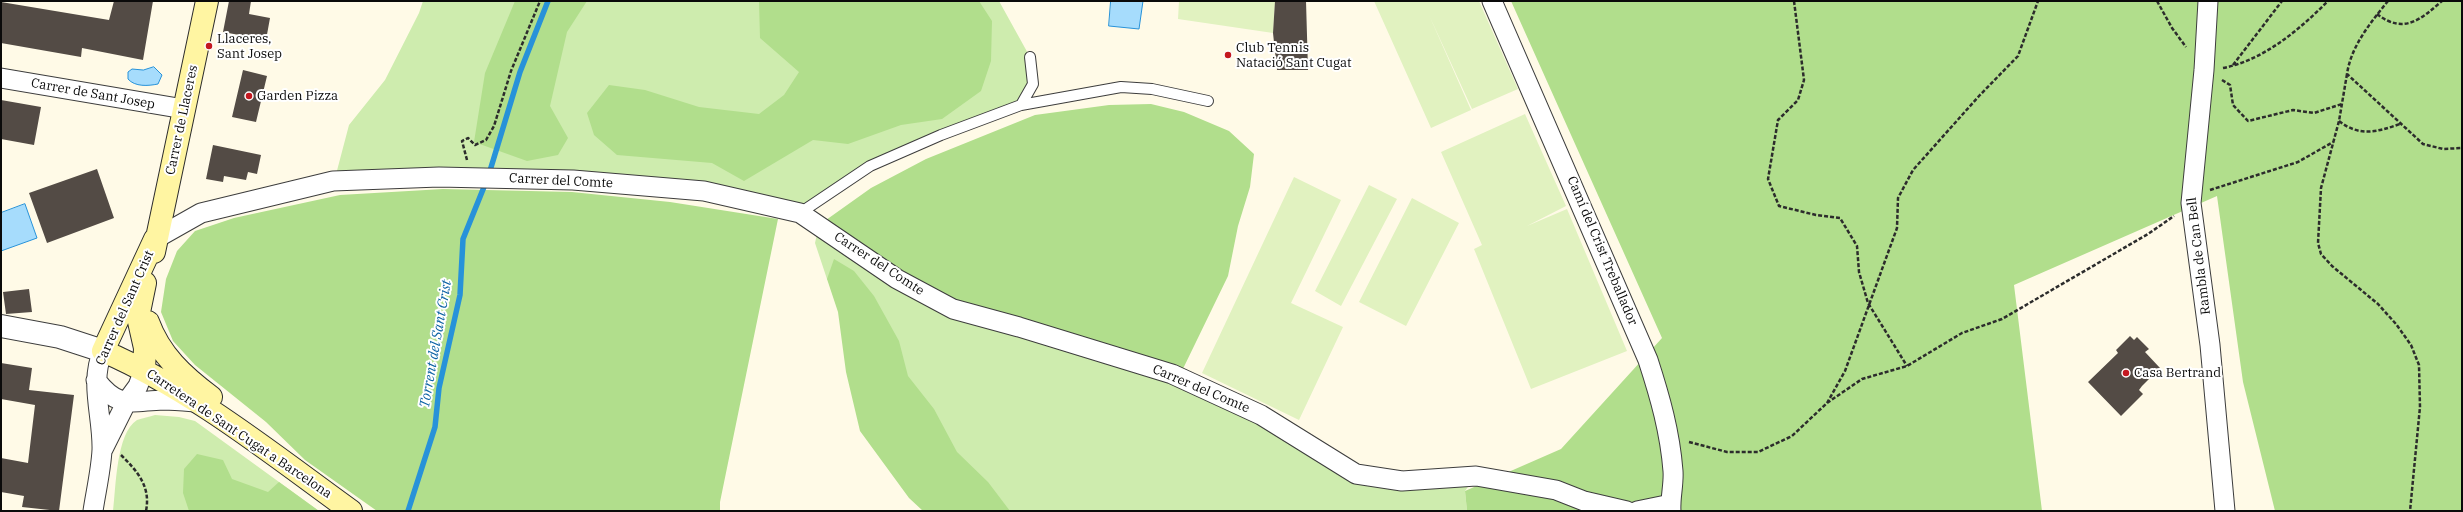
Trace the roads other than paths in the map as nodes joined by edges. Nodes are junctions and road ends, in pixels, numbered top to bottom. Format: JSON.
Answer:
{"nodes":[{"id":1,"x":207,"y":1,"type":"edge"},
{"id":2,"x":1492,"y":1,"type":"edge"},
{"id":3,"x":2208,"y":1,"type":"edge"},
{"id":4,"x":1030,"y":57,"type":"dead end"},
{"id":5,"x":1,"y":78,"type":"edge"},
{"id":6,"x":1208,"y":101,"type":"dead end"},
{"id":7,"x":1021,"y":106,"type":"junction"},
{"id":8,"x":184,"y":110,"type":"junction"},
{"id":9,"x":800,"y":212,"type":"junction"},
{"id":10,"x":155,"y":238,"type":"junction"},
{"id":11,"x":140,"y":303,"type":"junction"},
{"id":12,"x":1,"y":326,"type":"edge"},
{"id":13,"x":103,"y":351,"type":"junction"},
{"id":14,"x":144,"y":370,"type":"junction"},
{"id":15,"x":96,"y":380,"type":"junction"},
{"id":16,"x":126,"y":401,"type":"junction"},
{"id":17,"x":195,"y":402,"type":"junction"},
{"id":18,"x":102,"y":450,"type":"junction"},
{"id":19,"x":267,"y":450,"type":"junction"},
{"id":20,"x":1671,"y":508,"type":"edge"},
{"id":21,"x":93,"y":511,"type":"edge"},
{"id":22,"x":352,"y":511,"type":"edge"},
{"id":23,"x":1627,"y":511,"type":"edge"},
{"id":24,"x":1637,"y":511,"type":"edge"},
{"id":25,"x":2226,"y":511,"type":"edge"}],
"edges":[{"from":1,"to":8,"type":"main road","name":"Carrer de Llaceres"},
{"from":2,"to":20,"type":"street","name":"Camí del Crist Treballador"},
{"from":3,"to":25,"type":"street","name":"Rambla de Can Bell"},
{"from":4,"to":7,"type":"lane"},
{"from":5,"to":8,"type":"street","name":"Carrer de Sant Josep"},
{"from":6,"to":7,"type":"lane"},
{"from":7,"to":9,"type":"lane"},
{"from":8,"to":10,"type":"main road","name":"Carrer de Llaceres"},
{"from":9,"to":10,"type":"street","name":"Carrer del Comte"},
{"from":9,"to":23,"type":"street","name":"Carrer del Comte"},
{"from":10,"to":11,"type":"main road","name":"Carrer del Sant Crist"},
{"from":10,"to":13,"type":"main road","name":"Carrer del Sant Crist"},
{"from":11,"to":14,"type":"main road","name":"Carrer del Sant Crist"},
{"from":11,"to":19,"type":"main road"},
{"from":12,"to":13,"type":"street"},
{"from":13,"to":14,"type":"main road","name":"Carretera de Sant Cugat a Barcelona"},
{"from":13,"to":15,"type":"street","name":"Carrer del Sant Crist"},
{"from":14,"to":16,"type":"street","name":"Carrer del Sant Crist"},
{"from":14,"to":17,"type":"main road","name":"Carretera de Sant Cugat a Barcelona"},
{"from":15,"to":16,"type":"street","name":"Carrer del Sant Crist"},
{"from":15,"to":18,"type":"street","name":"Carrer del Sant Crist"},
{"from":16,"to":17,"type":"street","name":"Carrer del Sant Crist"},
{"from":16,"to":18,"type":"street","name":"Carrer del Sant Crist"},
{"from":17,"to":19,"type":"main road","name":"Carretera de Sant Cugat a Barcelona"},
{"from":18,"to":21,"type":"street","name":"Carrer del Sant Crist"},
{"from":19,"to":22,"type":"main road","name":"Carretera de Sant Cugat a Barcelona"},
{"from":20,"to":24,"type":"street"}]}
